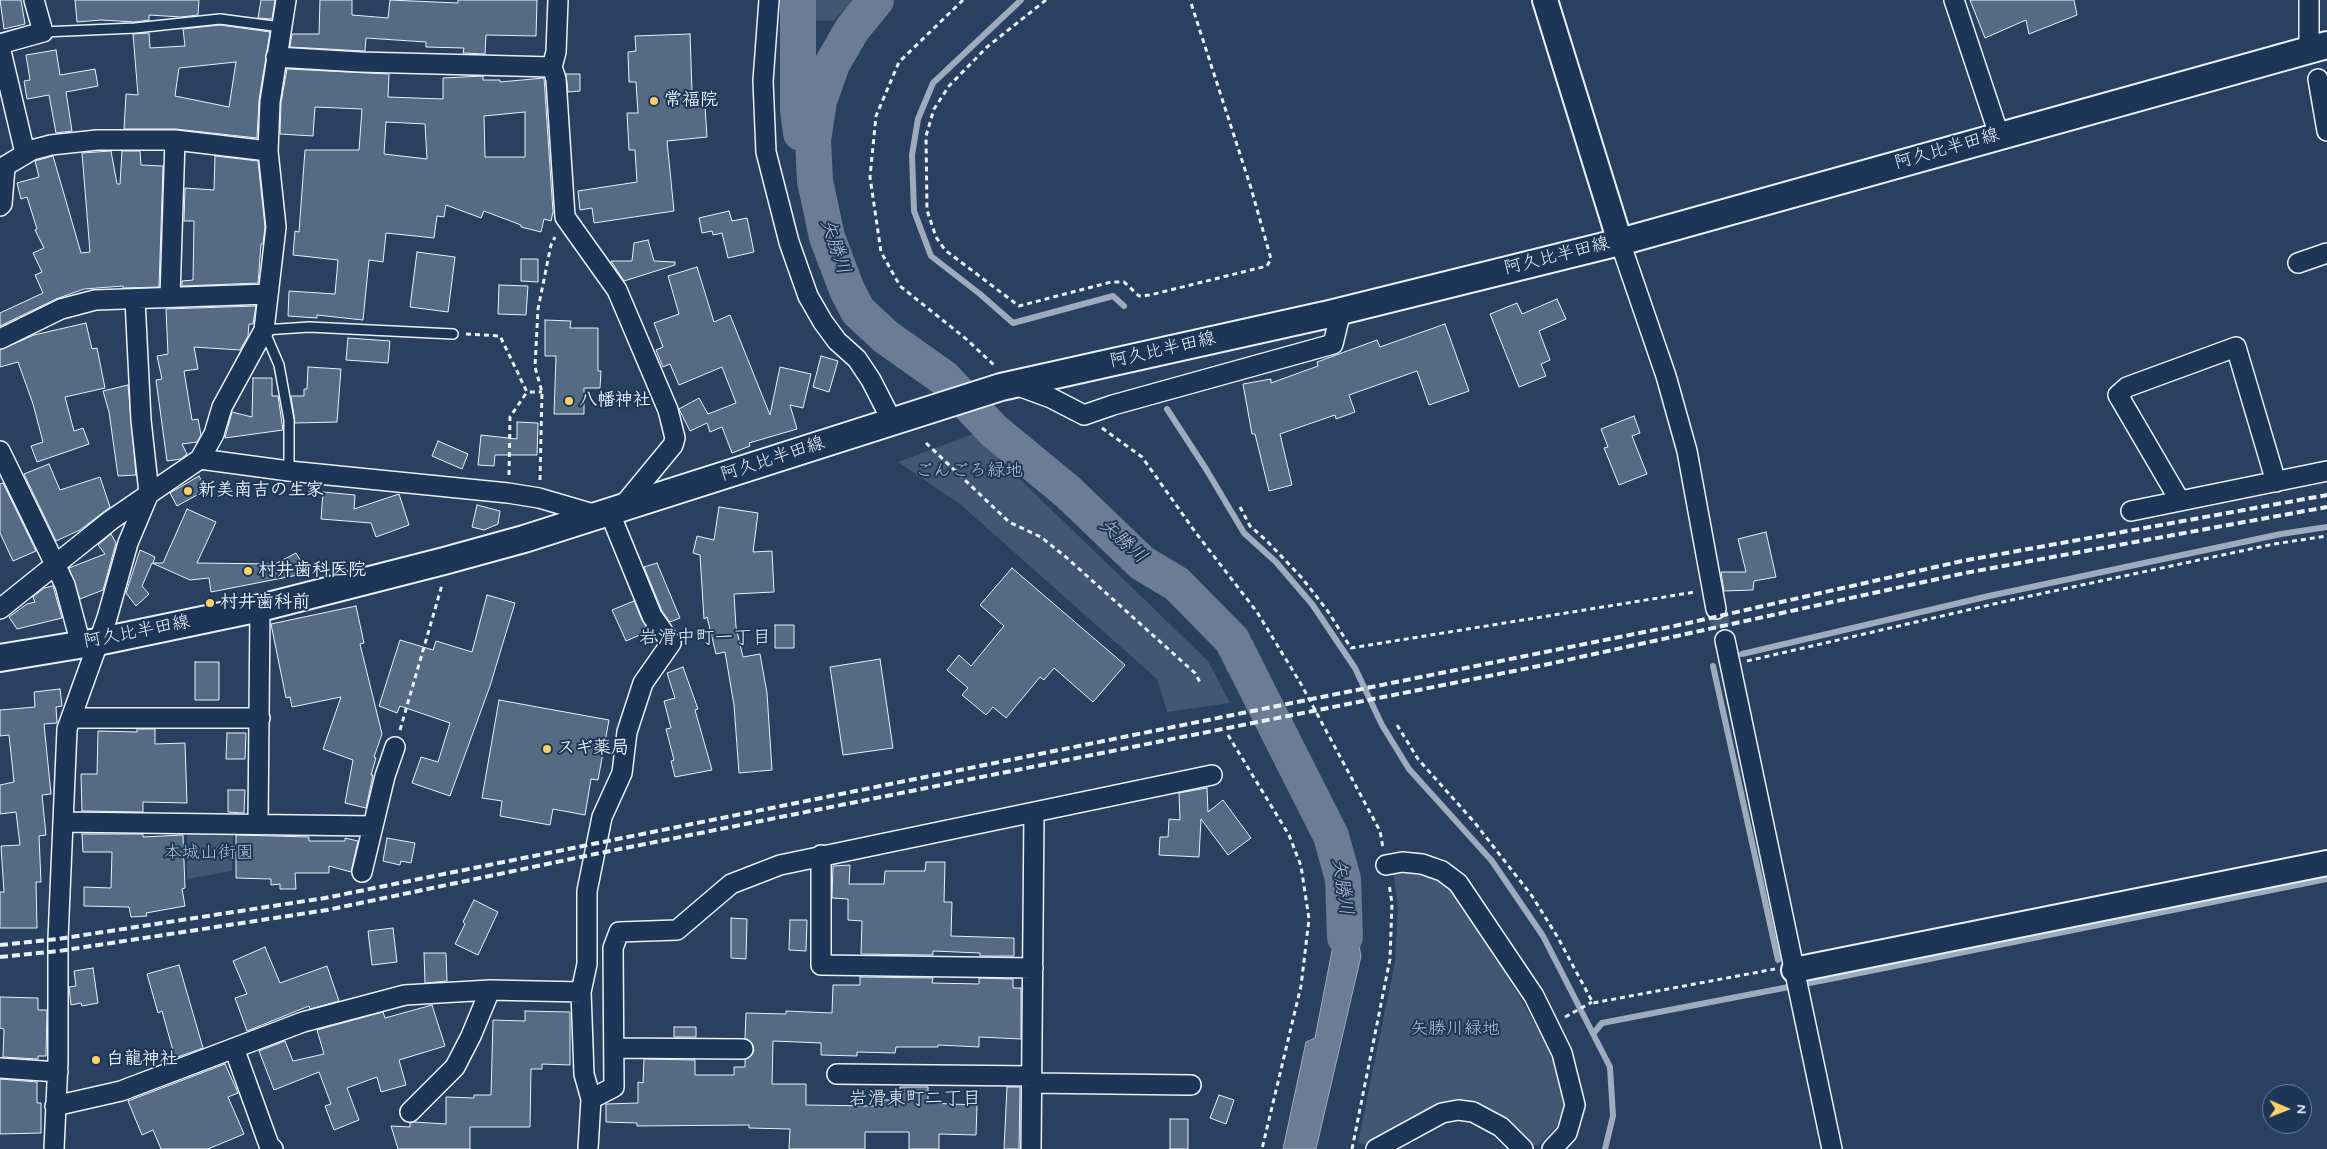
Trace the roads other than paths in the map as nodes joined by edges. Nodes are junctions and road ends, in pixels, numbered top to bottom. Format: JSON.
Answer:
{"nodes":[{"id":1,"x":34,"y":0,"type":"edge"},
{"id":2,"x":286,"y":0,"type":"edge"},
{"id":3,"x":558,"y":0,"type":"edge"},
{"id":4,"x":769,"y":0,"type":"edge"},
{"id":5,"x":1545,"y":0,"type":"edge"},
{"id":6,"x":1954,"y":0,"type":"edge"},
{"id":7,"x":2309,"y":0,"type":"edge"},
{"id":8,"x":281,"y":26,"type":"junction"},
{"id":9,"x":42,"y":32,"type":"junction"},
{"id":10,"x":0,"y":46,"type":"edge"},
{"id":11,"x":2318,"y":48,"type":"edge"},
{"id":12,"x":276,"y":57,"type":"junction"},
{"id":13,"x":552,"y":67,"type":"junction"},
{"id":14,"x":2318,"y":79,"type":"dead end"},
{"id":15,"x":2327,"y":131,"type":"edge"},
{"id":16,"x":2000,"y":135,"type":"junction"},
{"id":17,"x":175,"y":140,"type":"junction"},
{"id":18,"x":268,"y":151,"type":"junction"},
{"id":19,"x":25,"y":153,"type":"junction"},
{"id":20,"x":3,"y":168,"type":"edge"},
{"id":21,"x":0,"y":206,"type":"edge"},
{"id":22,"x":1620,"y":242,"type":"junction"},
{"id":23,"x":2327,"y":252,"type":"edge"},
{"id":24,"x":2298,"y":263,"type":"dead end"},
{"id":25,"x":268,"y":294,"type":"junction"},
{"id":26,"x":170,"y":297,"type":"junction"},
{"id":27,"x":135,"y":300,"type":"junction"},
{"id":28,"x":1341,"y":311,"type":"junction"},
{"id":29,"x":264,"y":330,"type":"junction"},
{"id":30,"x":453,"y":334,"type":"road end"},
{"id":31,"x":0,"y":339,"type":"edge"},
{"id":32,"x":1007,"y":385,"type":"junction"},
{"id":33,"x":892,"y":421,"type":"junction"},
{"id":34,"x":0,"y":451,"type":"edge"},
{"id":35,"x":200,"y":459,"type":"junction"},
{"id":36,"x":289,"y":471,"type":"junction"},
{"id":37,"x":2327,"y":471,"type":"edge"},
{"id":38,"x":2276,"y":482,"type":"junction"},
{"id":39,"x":149,"y":494,"type":"junction"},
{"id":40,"x":2180,"y":501,"type":"junction"},
{"id":41,"x":609,"y":511,"type":"junction"},
{"id":42,"x":2131,"y":511,"type":"dead end"},
{"id":43,"x":54,"y":564,"type":"junction"},
{"id":44,"x":260,"y":608,"type":"junction"},
{"id":45,"x":1716,"y":609,"type":"tunnel mouth"},
{"id":46,"x":0,"y":610,"type":"edge"},
{"id":47,"x":1725,"y":640,"type":"tunnel mouth"},
{"id":48,"x":89,"y":644,"type":"junction"},
{"id":49,"x":0,"y":658,"type":"edge"},
{"id":50,"x":71,"y":718,"type":"junction"},
{"id":51,"x":260,"y":718,"type":"junction"},
{"id":52,"x":395,"y":747,"type":"road end"},
{"id":53,"x":1212,"y":775,"type":"dead end"},
{"id":54,"x":1034,"y":812,"type":"junction"},
{"id":55,"x":63,"y":822,"type":"junction"},
{"id":56,"x":258,"y":824,"type":"junction"},
{"id":57,"x":372,"y":826,"type":"junction"},
{"id":58,"x":821,"y":855,"type":"junction"},
{"id":59,"x":2327,"y":863,"type":"edge"},
{"id":60,"x":1386,"y":865,"type":"road end"},
{"id":61,"x":362,"y":872,"type":"dead end"},
{"id":62,"x":1032,"y":968,"type":"junction"},
{"id":63,"x":1793,"y":968,"type":"junction"},
{"id":64,"x":490,"y":990,"type":"junction"},
{"id":65,"x":582,"y":992,"type":"junction"},
{"id":66,"x":234,"y":1048,"type":"junction"},
{"id":67,"x":614,"y":1048,"type":"junction"},
{"id":68,"x":743,"y":1049,"type":"dead end"},
{"id":69,"x":0,"y":1068,"type":"edge"},
{"id":70,"x":58,"y":1072,"type":"junction"},
{"id":71,"x":837,"y":1074,"type":"dead end"},
{"id":72,"x":1032,"y":1079,"type":"junction"},
{"id":73,"x":1191,"y":1085,"type":"dead end"},
{"id":74,"x":591,"y":1099,"type":"junction"},
{"id":75,"x":55,"y":1106,"type":"junction"},
{"id":76,"x":410,"y":1112,"type":"dead end"},
{"id":77,"x":54,"y":1149,"type":"edge"},
{"id":78,"x":273,"y":1149,"type":"edge"},
{"id":79,"x":588,"y":1149,"type":"edge"},
{"id":80,"x":1031,"y":1149,"type":"edge"},
{"id":81,"x":1376,"y":1149,"type":"edge"},
{"id":82,"x":1523,"y":1149,"type":"edge"},
{"id":83,"x":1552,"y":1149,"type":"edge"},
{"id":84,"x":1832,"y":1149,"type":"edge"}],
"edges":[{"from":1,"to":9,"type":"street"},
{"from":2,"to":8,"type":"street"},
{"from":3,"to":13,"type":"street"},
{"from":4,"to":33,"type":"street"},
{"from":5,"to":22,"type":"street"},
{"from":6,"to":16,"type":"street"},
{"from":7,"to":11,"type":"street"},
{"from":8,"to":9,"type":"lane"},
{"from":8,"to":12,"type":"street"},
{"from":9,"to":10,"type":"street"},
{"from":10,"to":19,"type":"street"},
{"from":11,"to":16,"type":"main road","name":"阿久比半田線"},
{"from":12,"to":13,"type":"street"},
{"from":12,"to":18,"type":"street"},
{"from":13,"to":41,"type":"street"},
{"from":14,"to":15,"type":"street"},
{"from":16,"to":22,"type":"main road","name":"阿久比半田線"},
{"from":17,"to":18,"type":"street"},
{"from":17,"to":19,"type":"street"},
{"from":17,"to":26,"type":"street"},
{"from":18,"to":25,"type":"street"},
{"from":19,"to":20,"type":"street"},
{"from":20,"to":21,"type":"street"},
{"from":22,"to":28,"type":"main road","name":"阿久比半田線"},
{"from":22,"to":45,"type":"street"},
{"from":23,"to":24,"type":"street"},
{"from":25,"to":26,"type":"street"},
{"from":25,"to":29,"type":"street"},
{"from":26,"to":27,"type":"street"},
{"from":27,"to":31,"type":"street"},
{"from":27,"to":39,"type":"street"},
{"from":28,"to":32,"type":"main road","name":"阿久比半田線"},
{"from":28,"to":32,"type":"street"},
{"from":29,"to":30,"type":"lane"},
{"from":29,"to":35,"type":"street"},
{"from":29,"to":36,"type":"lane"},
{"from":32,"to":33,"type":"main road","name":"阿久比半田線"},
{"from":33,"to":41,"type":"main road","name":"阿久比半田線"},
{"from":34,"to":43,"type":"street"},
{"from":35,"to":36,"type":"street"},
{"from":35,"to":39,"type":"street"},
{"from":36,"to":41,"type":"street"},
{"from":37,"to":38,"type":"street"},
{"from":38,"to":40,"type":"street"},
{"from":38,"to":40,"type":"street"},
{"from":39,"to":43,"type":"street"},
{"from":39,"to":48,"type":"street"},
{"from":40,"to":42,"type":"street"},
{"from":41,"to":44,"type":"main road","name":"阿久比半田線"},
{"from":41,"to":65,"type":"street"},
{"from":43,"to":46,"type":"street"},
{"from":43,"to":48,"type":"street"},
{"from":44,"to":48,"type":"main road","name":"阿久比半田線"},
{"from":44,"to":51,"type":"street"},
{"from":47,"to":63,"type":"street"},
{"from":48,"to":49,"type":"main road","name":"阿久比半田線"},
{"from":48,"to":50,"type":"street"},
{"from":50,"to":51,"type":"street"},
{"from":50,"to":55,"type":"street"},
{"from":51,"to":56,"type":"street"},
{"from":52,"to":57,"type":"street"},
{"from":53,"to":54,"type":"street"},
{"from":54,"to":58,"type":"street"},
{"from":54,"to":62,"type":"street"},
{"from":55,"to":56,"type":"street"},
{"from":55,"to":70,"type":"street"},
{"from":56,"to":57,"type":"street"},
{"from":57,"to":61,"type":"street"},
{"from":58,"to":62,"type":"street"},
{"from":58,"to":67,"type":"street"},
{"from":59,"to":63,"type":"street"},
{"from":60,"to":83,"type":"street"},
{"from":62,"to":72,"type":"street"},
{"from":63,"to":84,"type":"street"},
{"from":64,"to":65,"type":"street"},
{"from":64,"to":66,"type":"street"},
{"from":64,"to":76,"type":"street"},
{"from":65,"to":74,"type":"street"},
{"from":66,"to":75,"type":"street"},
{"from":66,"to":78,"type":"street"},
{"from":67,"to":68,"type":"street"},
{"from":67,"to":74,"type":"street"},
{"from":69,"to":70,"type":"street"},
{"from":70,"to":75,"type":"street"},
{"from":71,"to":72,"type":"street"},
{"from":72,"to":73,"type":"street"},
{"from":72,"to":80,"type":"street"},
{"from":74,"to":79,"type":"street"},
{"from":75,"to":77,"type":"street"},
{"from":81,"to":82,"type":"street"}]}
